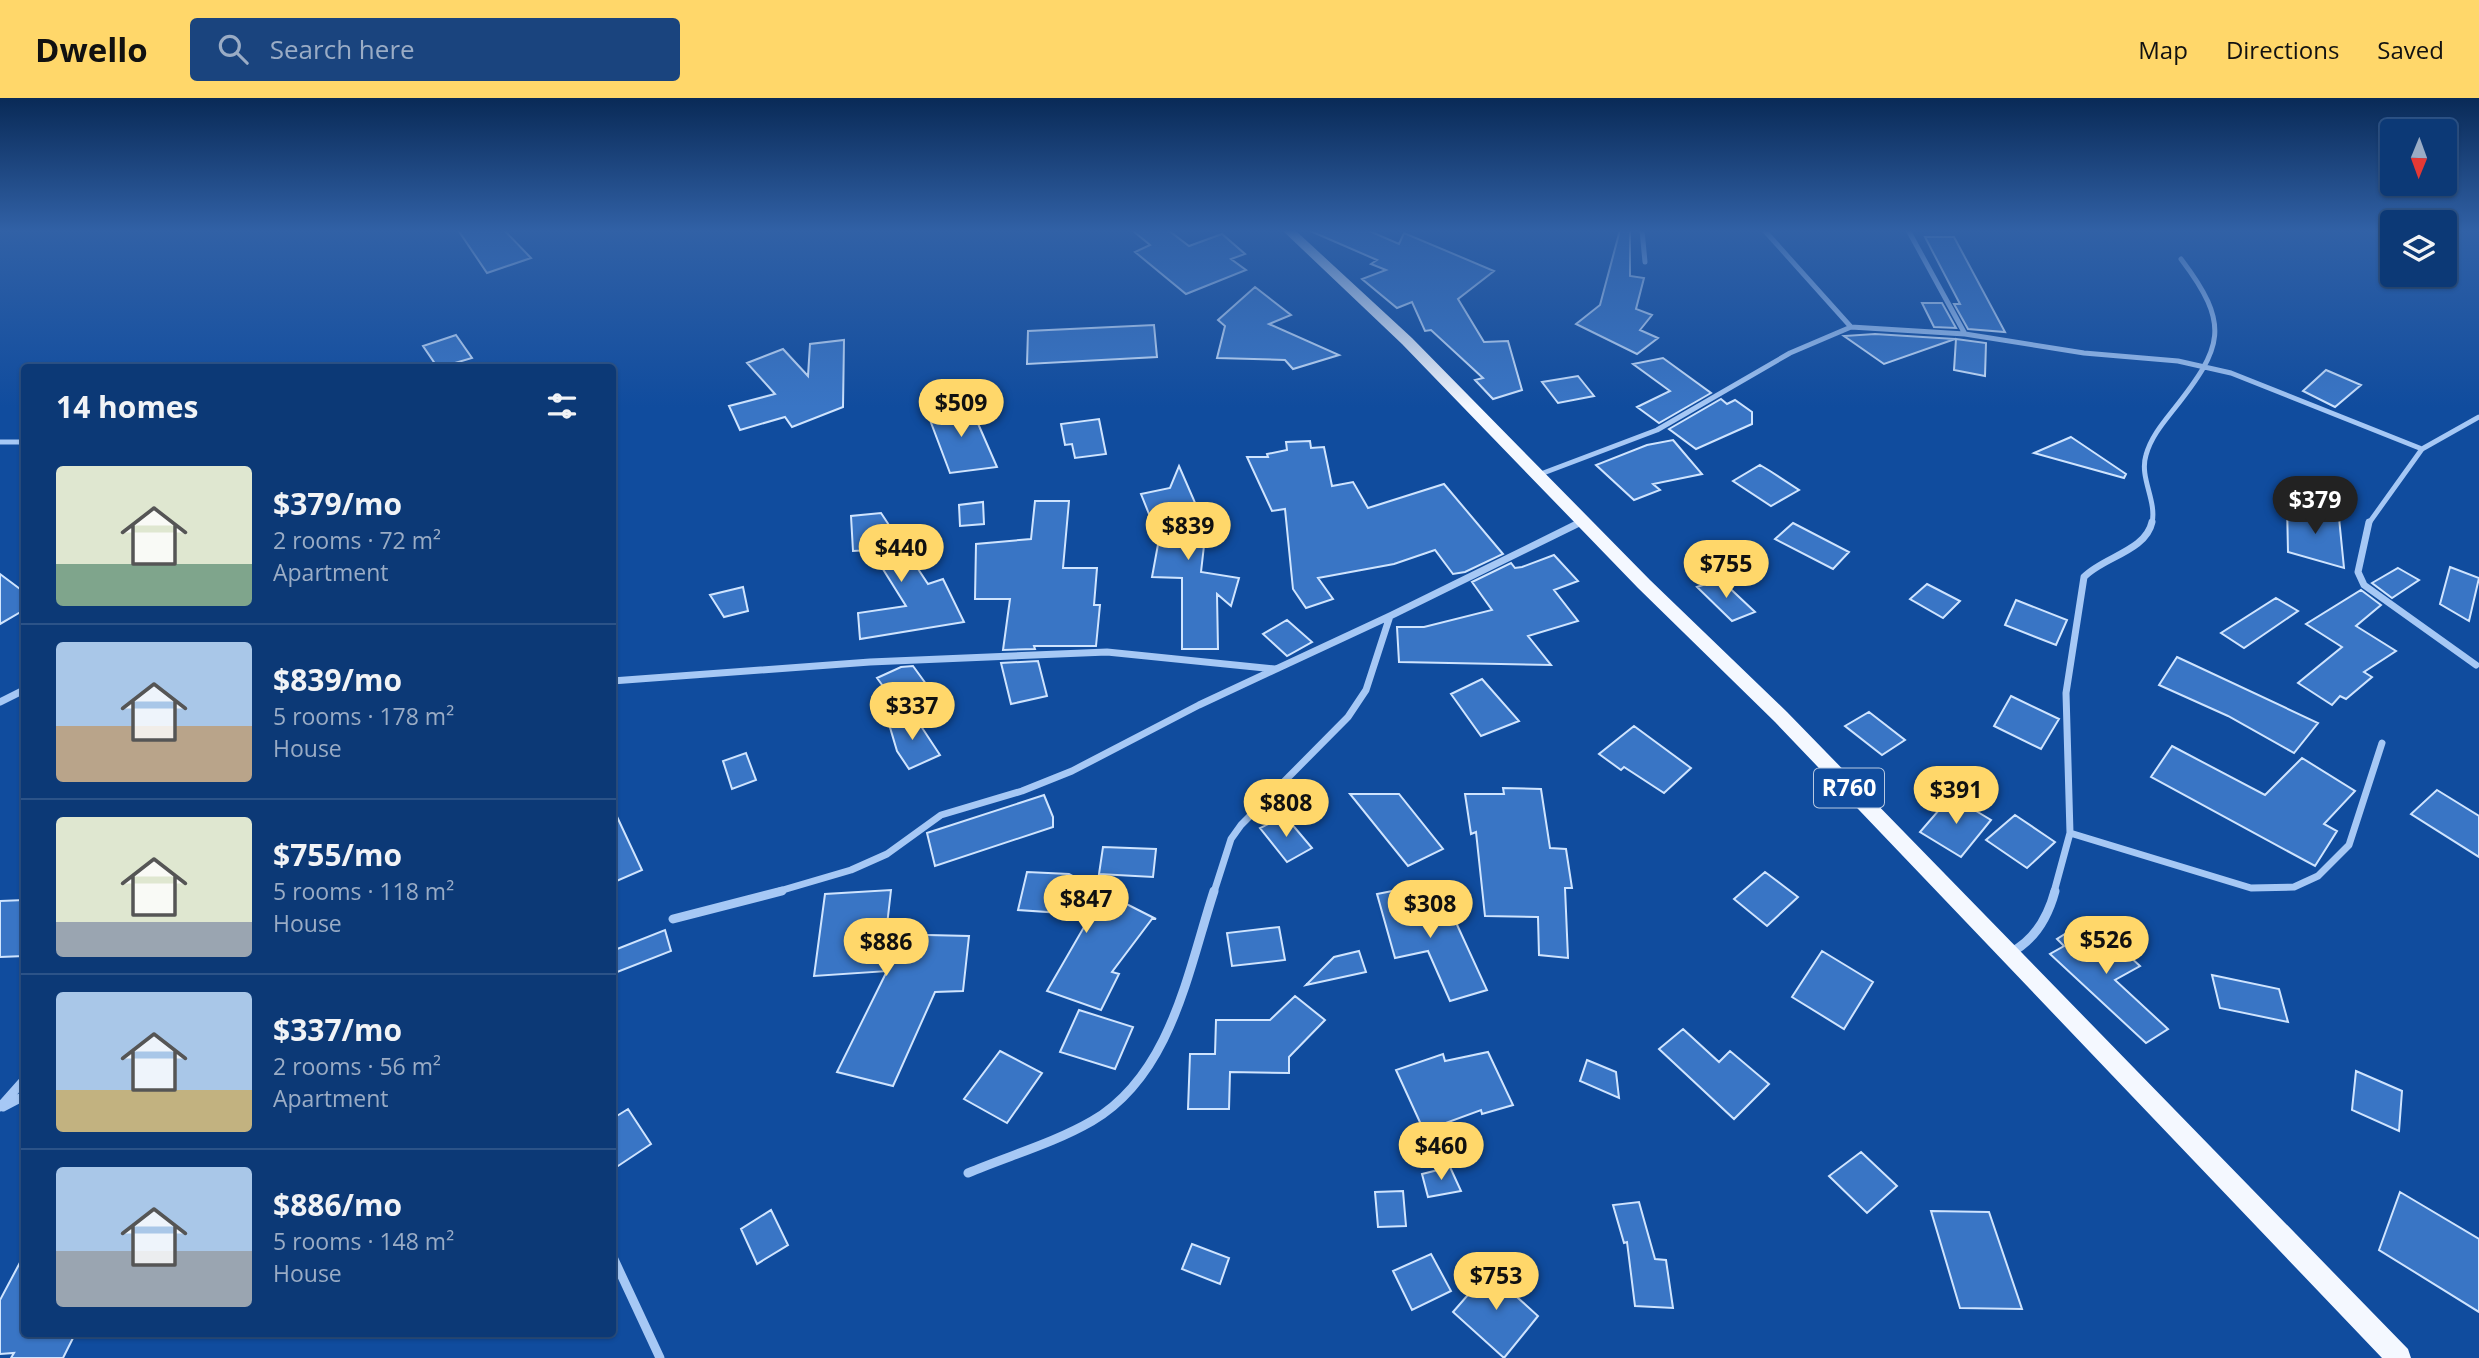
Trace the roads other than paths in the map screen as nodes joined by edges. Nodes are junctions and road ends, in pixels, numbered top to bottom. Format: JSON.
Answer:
{"nodes":[{"id":1,"x":1351,"y":289,"type":"edge"},
{"id":2,"x":1817,"y":289,"type":"edge"},
{"id":3,"x":1940,"y":289,"type":"edge"},
{"id":4,"x":2200,"y":289,"type":"edge"},
{"id":5,"x":1851,"y":327,"type":"junction"},
{"id":6,"x":1965,"y":334,"type":"junction"},
{"id":7,"x":2207,"y":367,"type":"junction"},
{"id":8,"x":2479,"y":417,"type":"edge"},
{"id":9,"x":0,"y":442,"type":"edge"},
{"id":10,"x":21,"y":442,"type":"edge"},
{"id":11,"x":2421,"y":449,"type":"junction"},
{"id":12,"x":1538,"y":475,"type":"junction"},
{"id":13,"x":1582,"y":520,"type":"junction"},
{"id":14,"x":1390,"y":616,"type":"junction"},
{"id":15,"x":2476,"y":665,"type":"dead end"},
{"id":16,"x":1278,"y":669,"type":"junction"},
{"id":17,"x":616,"y":681,"type":"edge"},
{"id":18,"x":21,"y":692,"type":"edge"},
{"id":19,"x":0,"y":702,"type":"edge"},
{"id":20,"x":2382,"y":743,"type":"dead end"},
{"id":21,"x":2070,"y":834,"type":"junction"},
{"id":22,"x":673,"y":919,"type":"dead end"},
{"id":23,"x":2009,"y":953,"type":"junction"},
{"id":24,"x":21,"y":1083,"type":"edge"},
{"id":25,"x":21,"y":1097,"type":"edge"},
{"id":26,"x":0,"y":1107,"type":"edge"},
{"id":27,"x":968,"y":1173,"type":"dead end"},
{"id":28,"x":616,"y":1264,"type":"edge"},
{"id":29,"x":660,"y":1358,"type":"edge"},
{"id":30,"x":2399,"y":1358,"type":"edge"}],
"edges":[{"from":1,"to":12,"type":"main road","number":"R760"},
{"from":2,"to":5,"type":"street"},
{"from":3,"to":6,"type":"street"},
{"from":4,"to":7,"type":"street"},
{"from":5,"to":6,"type":"street"},
{"from":5,"to":12,"type":"street"},
{"from":6,"to":7,"type":"street"},
{"from":7,"to":11,"type":"street"},
{"from":7,"to":21,"type":"street"},
{"from":8,"to":11,"type":"street"},
{"from":9,"to":10,"type":"street"},
{"from":11,"to":15,"type":"street"},
{"from":12,"to":13,"type":"main road","number":"R760"},
{"from":13,"to":14,"type":"street"},
{"from":13,"to":23,"type":"main road","number":"R760"},
{"from":14,"to":16,"type":"street"},
{"from":14,"to":27,"type":"street"},
{"from":16,"to":17,"type":"street"},
{"from":16,"to":22,"type":"street"},
{"from":18,"to":19,"type":"street"},
{"from":20,"to":21,"type":"street"},
{"from":21,"to":23,"type":"street"},
{"from":23,"to":30,"type":"main road","number":"R760"},
{"from":24,"to":26,"type":"street"},
{"from":25,"to":26,"type":"street"},
{"from":28,"to":29,"type":"street"}]}
